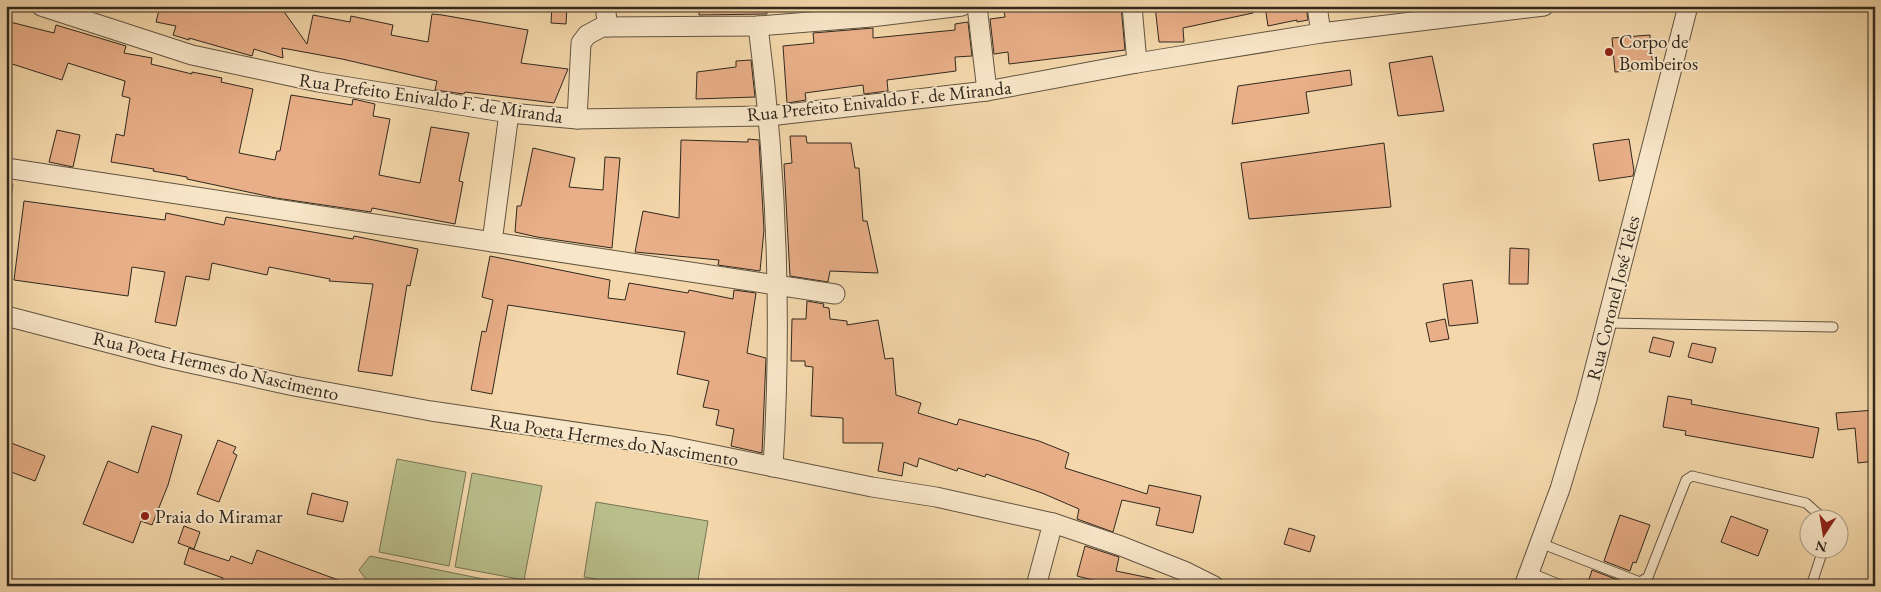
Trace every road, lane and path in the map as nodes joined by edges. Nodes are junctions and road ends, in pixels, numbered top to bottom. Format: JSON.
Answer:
{"nodes":[{"id":1,"x":41,"y":6,"type":"edge"},
{"id":2,"x":605,"y":6,"type":"edge"},
{"id":3,"x":962,"y":6,"type":"edge"},
{"id":4,"x":977,"y":6,"type":"edge"},
{"id":5,"x":1132,"y":6,"type":"edge"},
{"id":6,"x":1317,"y":6,"type":"edge"},
{"id":7,"x":1544,"y":6,"type":"edge"},
{"id":8,"x":1688,"y":6,"type":"edge"},
{"id":9,"x":608,"y":26,"type":"junction"},
{"id":10,"x":758,"y":26,"type":"junction"},
{"id":11,"x":1321,"y":33,"type":"junction"},
{"id":12,"x":1138,"y":63,"type":"junction"},
{"id":13,"x":987,"y":91,"type":"junction"},
{"id":14,"x":509,"y":113,"type":"junction"},
{"id":15,"x":770,"y":116,"type":"junction"},
{"id":16,"x":577,"y":119,"type":"junction"},
{"id":17,"x":6,"y":168,"type":"edge"},
{"id":18,"x":492,"y":242,"type":"junction"},
{"id":19,"x":777,"y":286,"type":"junction"},
{"id":20,"x":834,"y":294,"type":"dead end"},
{"id":21,"x":6,"y":316,"type":"edge"},
{"id":22,"x":1607,"y":323,"type":"junction"},
{"id":23,"x":1833,"y":328,"type":"dead end"},
{"id":24,"x":773,"y":467,"type":"junction"},
{"id":25,"x":1814,"y":510,"type":"edge"},
{"id":26,"x":1053,"y":523,"type":"junction"},
{"id":27,"x":1540,"y":543,"type":"junction"},
{"id":28,"x":1820,"y":560,"type":"edge"},
{"id":29,"x":1526,"y":579,"type":"edge"},
{"id":30,"x":1036,"y":586,"type":"edge"},
{"id":31,"x":1214,"y":586,"type":"edge"},
{"id":32,"x":1563,"y":586,"type":"edge"},
{"id":33,"x":1811,"y":586,"type":"edge"}],
"edges":[{"from":1,"to":14,"type":"street","name":"Rua Prefeito Enivaldo F. de Miranda"},
{"from":2,"to":9,"type":"street"},
{"from":3,"to":10,"type":"street"},
{"from":4,"to":13,"type":"street"},
{"from":5,"to":12,"type":"street"},
{"from":6,"to":11,"type":"street"},
{"from":7,"to":11,"type":"street","name":"Rua Prefeito Enivaldo F. de Miranda"},
{"from":8,"to":22,"type":"street","name":"Rua Coronel José Teles"},
{"from":9,"to":10,"type":"street"},
{"from":9,"to":16,"type":"street"},
{"from":10,"to":15,"type":"street"},
{"from":11,"to":12,"type":"street","name":"Rua Prefeito Enivaldo F. de Miranda"},
{"from":12,"to":13,"type":"street","name":"Rua Prefeito Enivaldo F. de Miranda"},
{"from":13,"to":15,"type":"street","name":"Rua Prefeito Enivaldo F. de Miranda"},
{"from":14,"to":16,"type":"street","name":"Rua Prefeito Enivaldo F. de Miranda"},
{"from":14,"to":18,"type":"street"},
{"from":15,"to":16,"type":"street","name":"Rua Prefeito Enivaldo F. de Miranda"},
{"from":15,"to":19,"type":"street"},
{"from":17,"to":18,"type":"street"},
{"from":18,"to":19,"type":"street"},
{"from":19,"to":20,"type":"street"},
{"from":19,"to":24,"type":"street"},
{"from":21,"to":24,"type":"street","name":"Rua Poeta Hermes do Nascimento"},
{"from":22,"to":23,"type":"lane"},
{"from":22,"to":27,"type":"street","name":"Rua Coronel José Teles"},
{"from":24,"to":26,"type":"street","name":"Rua Poeta Hermes do Nascimento"},
{"from":25,"to":27,"type":"lane"},
{"from":26,"to":30,"type":"street"},
{"from":26,"to":31,"type":"street","name":"Rua Poeta Hermes do Nascimento"},
{"from":27,"to":29,"type":"street","name":"Rua Coronel José Teles"},
{"from":28,"to":33,"type":"lane"},
{"from":29,"to":32,"type":"lane"}]}
